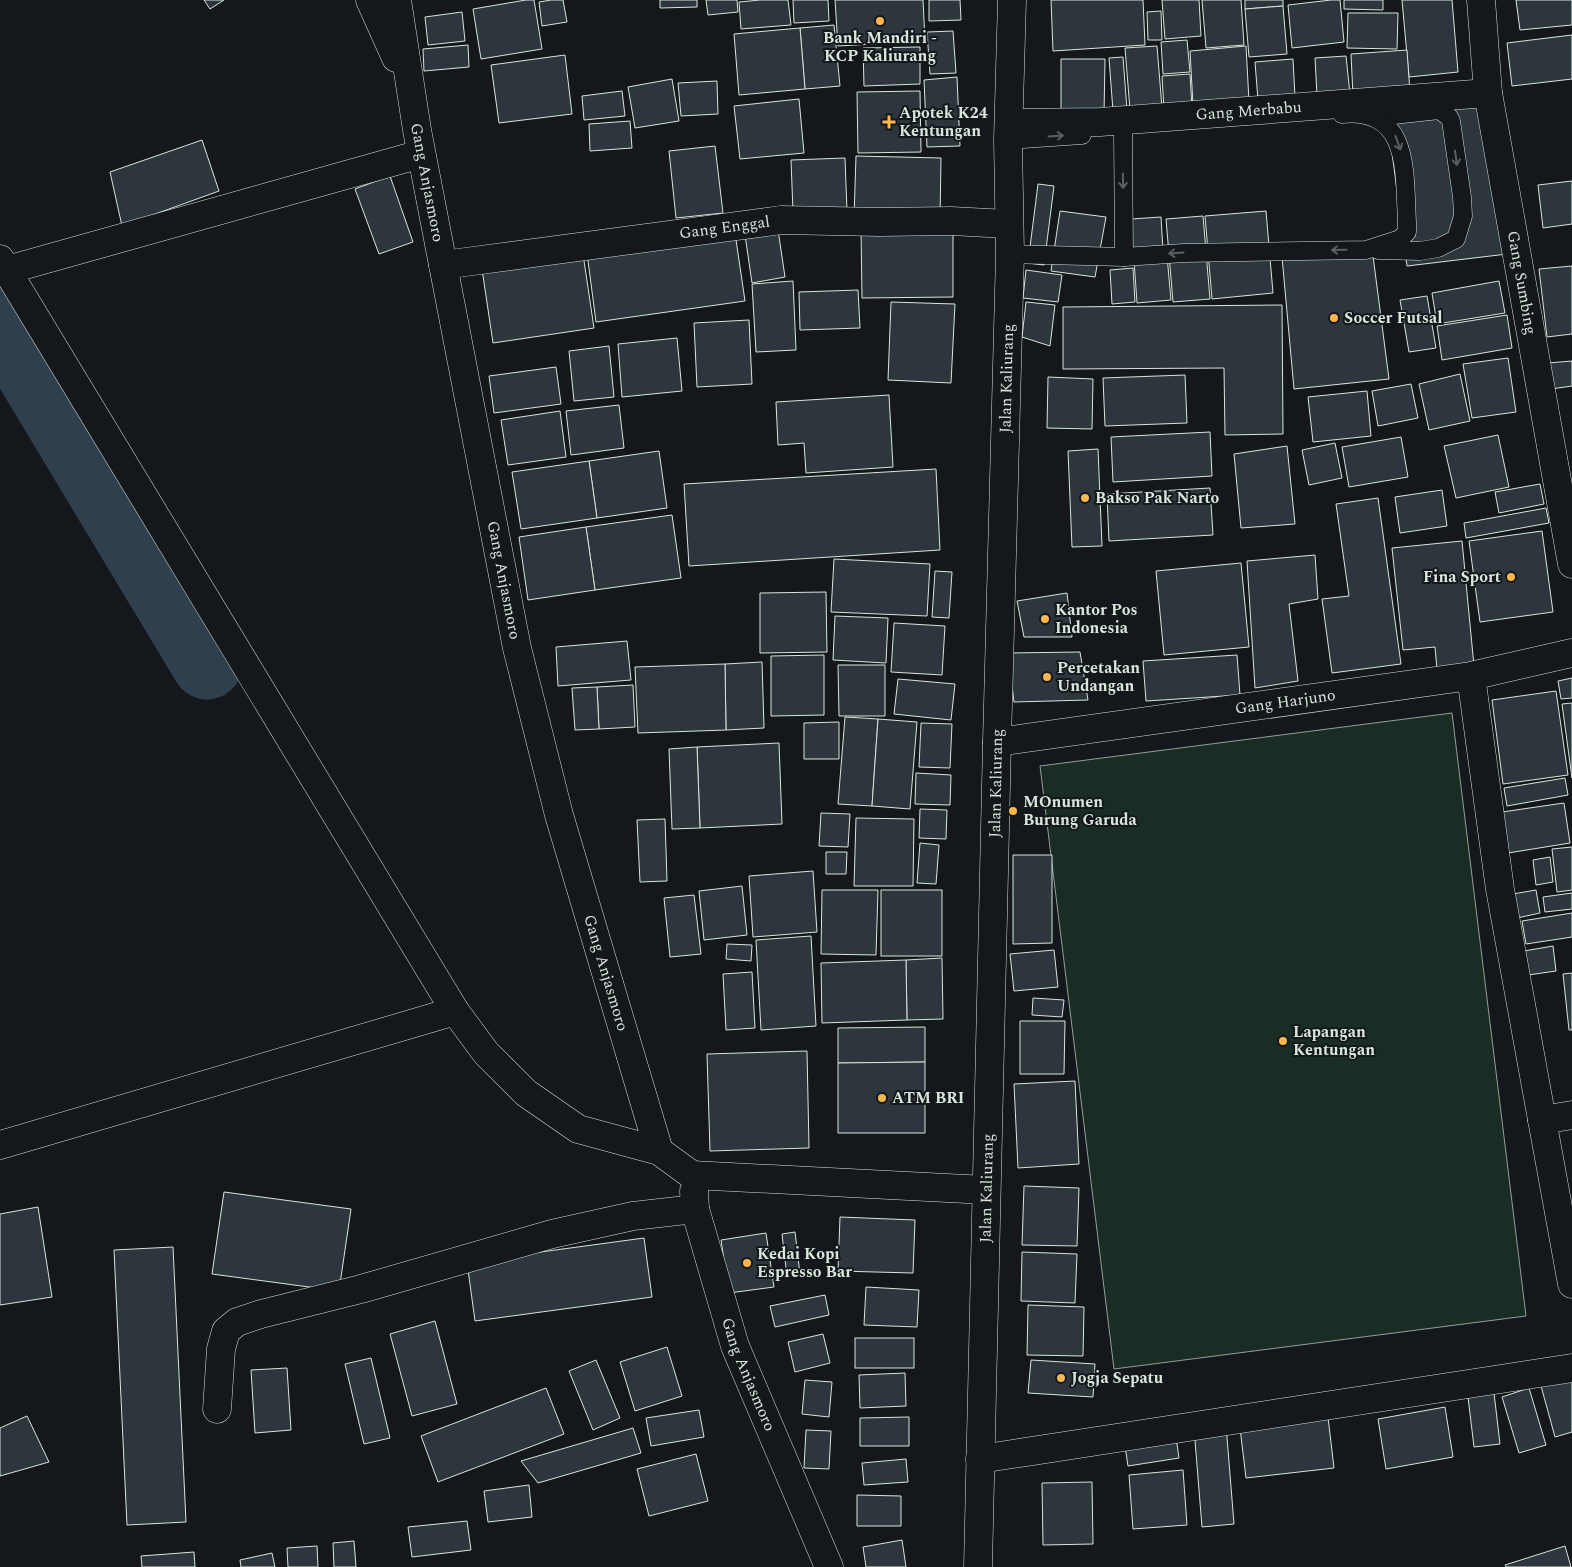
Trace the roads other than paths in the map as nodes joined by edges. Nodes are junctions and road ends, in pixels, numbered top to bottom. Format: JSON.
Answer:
{"nodes":[{"id":1,"x":370,"y":0,"type":"edge"},
{"id":2,"x":397,"y":0,"type":"edge"},
{"id":3,"x":1012,"y":0,"type":"edge"},
{"id":4,"x":1481,"y":0,"type":"edge"},
{"id":5,"x":411,"y":94,"type":"junction"},
{"id":6,"x":1488,"y":94,"type":"junction"},
{"id":7,"x":1375,"y":117,"type":"junction"},
{"id":8,"x":1008,"y":131,"type":"junction"},
{"id":9,"x":1123,"y":132,"type":"junction"},
{"id":10,"x":421,"y":154,"type":"junction"},
{"id":11,"x":1008,"y":224,"type":"junction"},
{"id":12,"x":1366,"y":250,"type":"junction"},
{"id":13,"x":1010,"y":254,"type":"junction"},
{"id":14,"x":1124,"y":257,"type":"junction"},
{"id":15,"x":443,"y":265,"type":"junction"},
{"id":16,"x":2,"y":267,"type":"edge"},
{"id":17,"x":1572,"y":564,"type":"edge"},
{"id":18,"x":1572,"y":653,"type":"edge"},
{"id":19,"x":1471,"y":676,"type":"junction"},
{"id":20,"x":996,"y":742,"type":"junction"},
{"id":21,"x":455,"y":1011,"type":"junction"},
{"id":22,"x":1572,"y":1115,"type":"edge"},
{"id":23,"x":1542,"y":1120,"type":"junction"},
{"id":24,"x":0,"y":1145,"type":"edge"},
{"id":25,"x":658,"y":1150,"type":"junction"},
{"id":26,"x":692,"y":1175,"type":"junction"},
{"id":27,"x":986,"y":1190,"type":"junction"},
{"id":28,"x":695,"y":1209,"type":"junction"},
{"id":29,"x":1572,"y":1284,"type":"edge"},
{"id":30,"x":1572,"y":1368,"type":"edge"},
{"id":31,"x":218,"y":1409,"type":"dead end"},
{"id":32,"x":980,"y":1459,"type":"junction"},
{"id":33,"x":828,"y":1567,"type":"edge"},
{"id":34,"x":978,"y":1567,"type":"edge"}],
"edges":[{"from":1,"to":5,"type":"street"},
{"from":2,"to":5,"type":"street","name":"Gang Anjasmoro"},
{"from":3,"to":8,"type":"street","name":"Jalan Kaliurang"},
{"from":4,"to":6,"type":"street","name":"Gang Sumbing"},
{"from":5,"to":10,"type":"street","name":"Gang Anjasmoro"},
{"from":6,"to":8,"type":"street","name":"Gang Merbabu"},
{"from":6,"to":17,"type":"street","name":"Gang Sumbing"},
{"from":7,"to":9,"type":"lane"},
{"from":7,"to":12,"type":"lane","one_way":true},
{"from":7,"to":12,"type":"lane","one_way":true},
{"from":8,"to":9,"type":"lane","one_way":true},
{"from":8,"to":11,"type":"street","name":"Jalan Kaliurang"},
{"from":9,"to":14,"type":"lane","one_way":true},
{"from":10,"to":15,"type":"street","name":"Gang Anjasmoro"},
{"from":10,"to":16,"type":"street"},
{"from":11,"to":13,"type":"street","name":"Jalan Kaliurang"},
{"from":11,"to":15,"type":"street","name":"Gang Enggal"},
{"from":12,"to":14,"type":"lane","one_way":true},
{"from":13,"to":14,"type":"lane"},
{"from":13,"to":20,"type":"street","name":"Jalan Kaliurang"},
{"from":15,"to":25,"type":"street","name":"Gang Anjasmoro"},
{"from":16,"to":21,"type":"street"},
{"from":18,"to":19,"type":"street","name":"Gang Harjuno"},
{"from":19,"to":20,"type":"street","name":"Gang Harjuno"},
{"from":19,"to":23,"type":"street"},
{"from":20,"to":27,"type":"street","name":"Jalan Kaliurang"},
{"from":21,"to":24,"type":"street"},
{"from":21,"to":25,"type":"street"},
{"from":22,"to":23,"type":"street"},
{"from":23,"to":29,"type":"street"},
{"from":25,"to":26,"type":"street"},
{"from":26,"to":27,"type":"street"},
{"from":26,"to":28,"type":"street","name":"Gang Anjasmoro"},
{"from":27,"to":32,"type":"street","name":"Jalan Kaliurang"},
{"from":28,"to":31,"type":"street"},
{"from":28,"to":33,"type":"street","name":"Gang Anjasmoro"},
{"from":30,"to":32,"type":"street"},
{"from":32,"to":34,"type":"street","name":"Jalan Kaliurang"}]}
